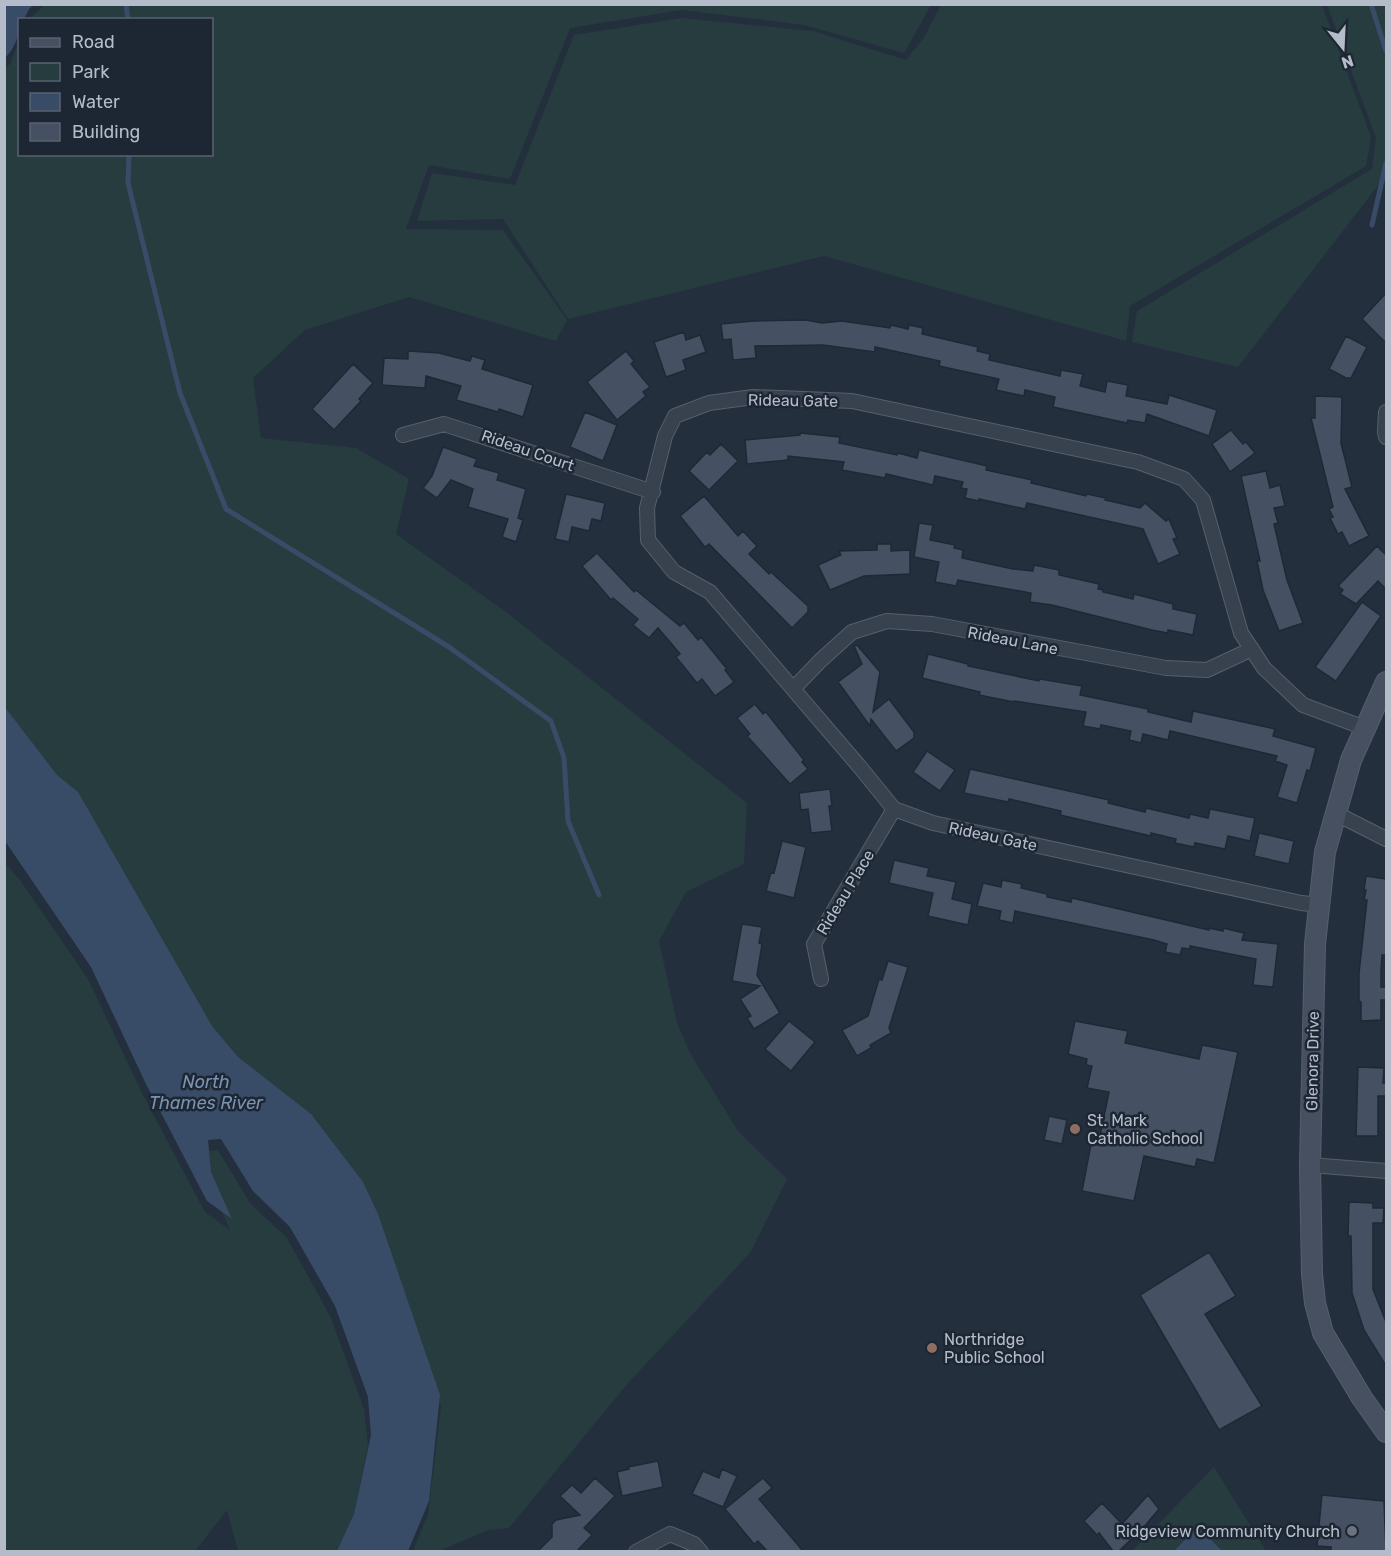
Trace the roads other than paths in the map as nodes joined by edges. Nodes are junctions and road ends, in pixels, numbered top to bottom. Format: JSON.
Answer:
{"nodes":[{"id":1,"x":1386,"y":412,"type":"edge"},
{"id":2,"x":403,"y":435,"type":"dead end"},
{"id":3,"x":1386,"y":437,"type":"edge"},
{"id":4,"x":653,"y":492,"type":"junction"},
{"id":5,"x":1252,"y":649,"type":"junction"},
{"id":6,"x":1386,"y":682,"type":"edge"},
{"id":7,"x":794,"y":689,"type":"junction"},
{"id":8,"x":1365,"y":728,"type":"junction"},
{"id":9,"x":894,"y":809,"type":"junction"},
{"id":10,"x":1335,"y":813,"type":"junction"},
{"id":11,"x":1386,"y":839,"type":"edge"},
{"id":12,"x":1319,"y":904,"type":"junction"},
{"id":13,"x":821,"y":979,"type":"dead end"},
{"id":14,"x":1310,"y":1165,"type":"junction"},
{"id":15,"x":1386,"y":1171,"type":"edge"},
{"id":16,"x":1386,"y":1431,"type":"edge"},
{"id":17,"x":636,"y":1551,"type":"edge"},
{"id":18,"x":701,"y":1551,"type":"edge"}],
"edges":[{"from":1,"to":3,"type":"street"},
{"from":2,"to":4,"type":"street","name":"Rideau Court"},
{"from":4,"to":5,"type":"street","name":"Rideau Gate"},
{"from":4,"to":7,"type":"street","name":"Rideau Gate"},
{"from":5,"to":7,"type":"street","name":"Rideau Lane"},
{"from":5,"to":8,"type":"street","name":"Rideau Gate"},
{"from":6,"to":8,"type":"street","name":"Glenora Drive"},
{"from":7,"to":9,"type":"street","name":"Rideau Gate"},
{"from":8,"to":10,"type":"street","name":"Glenora Drive"},
{"from":9,"to":12,"type":"street","name":"Rideau Gate"},
{"from":9,"to":13,"type":"street","name":"Rideau Place"},
{"from":10,"to":11,"type":"street"},
{"from":10,"to":12,"type":"street","name":"Glenora Drive"},
{"from":12,"to":14,"type":"street","name":"Glenora Drive"},
{"from":14,"to":15,"type":"street"},
{"from":14,"to":16,"type":"street","name":"Glenora Drive"},
{"from":17,"to":18,"type":"street"}]}
